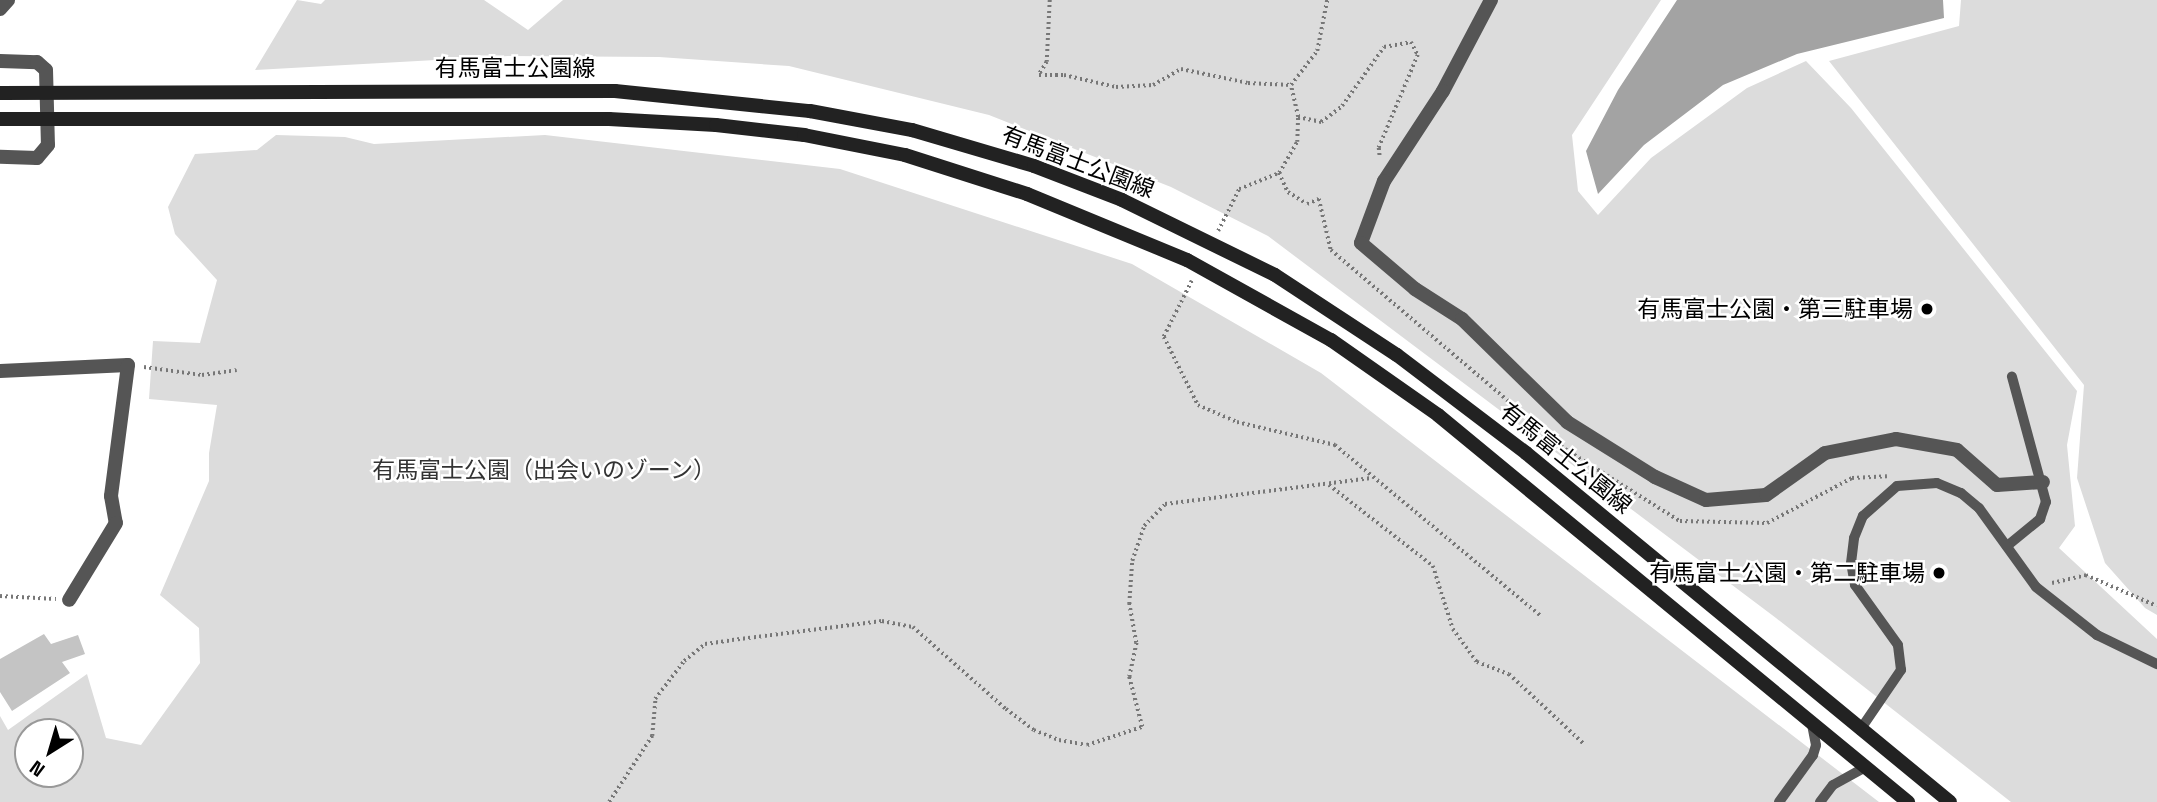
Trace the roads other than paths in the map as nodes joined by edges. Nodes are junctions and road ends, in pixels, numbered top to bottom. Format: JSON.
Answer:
{"nodes":[{"id":1,"x":8,"y":0,"type":"edge"},
{"id":2,"x":1491,"y":0,"type":"edge"},
{"id":3,"x":0,"y":9,"type":"edge"},
{"id":4,"x":0,"y":61,"type":"edge"},
{"id":5,"x":0,"y":93,"type":"edge"},
{"id":6,"x":46,"y":93,"type":"junction"},
{"id":7,"x":0,"y":118,"type":"edge"},
{"id":8,"x":44,"y":118,"type":"junction"},
{"id":9,"x":0,"y":157,"type":"edge"},
{"id":10,"x":0,"y":371,"type":"edge"},
{"id":11,"x":2012,"y":377,"type":"dead end"},
{"id":12,"x":2043,"y":482,"type":"junction"},
{"id":13,"x":2007,"y":546,"type":"junction"},
{"id":14,"x":69,"y":600,"type":"road end"},
{"id":15,"x":2157,"y":664,"type":"edge"},
{"id":16,"x":1812,"y":725,"type":"junction"},
{"id":17,"x":1860,"y":730,"type":"junction"},
{"id":18,"x":1865,"y":767,"type":"junction"},
{"id":19,"x":1779,"y":802,"type":"edge"},
{"id":20,"x":1820,"y":802,"type":"edge"},
{"id":21,"x":1908,"y":802,"type":"edge"},
{"id":22,"x":1950,"y":802,"type":"edge"}],
"edges":[{"from":1,"to":3,"type":"street"},
{"from":2,"to":12,"type":"street"},
{"from":4,"to":6,"type":"street"},
{"from":5,"to":6,"type":"main road","name":"有馬富士公園線"},
{"from":6,"to":8,"type":"street"},
{"from":6,"to":17,"type":"main road","name":"有馬富士公園線"},
{"from":7,"to":8,"type":"main road","name":"有馬富士公園線"},
{"from":8,"to":9,"type":"street"},
{"from":8,"to":16,"type":"main road","name":"有馬富士公園線"},
{"from":10,"to":14,"type":"street"},
{"from":11,"to":12,"type":"lane"},
{"from":12,"to":13,"type":"lane"},
{"from":13,"to":15,"type":"lane"},
{"from":13,"to":17,"type":"lane"},
{"from":16,"to":18,"type":"main road","name":"有馬富士公園線"},
{"from":16,"to":19,"type":"lane"},
{"from":17,"to":22,"type":"main road","name":"有馬富士公園線"},
{"from":18,"to":20,"type":"lane"},
{"from":18,"to":21,"type":"main road","name":"有馬富士公園線"}]}
